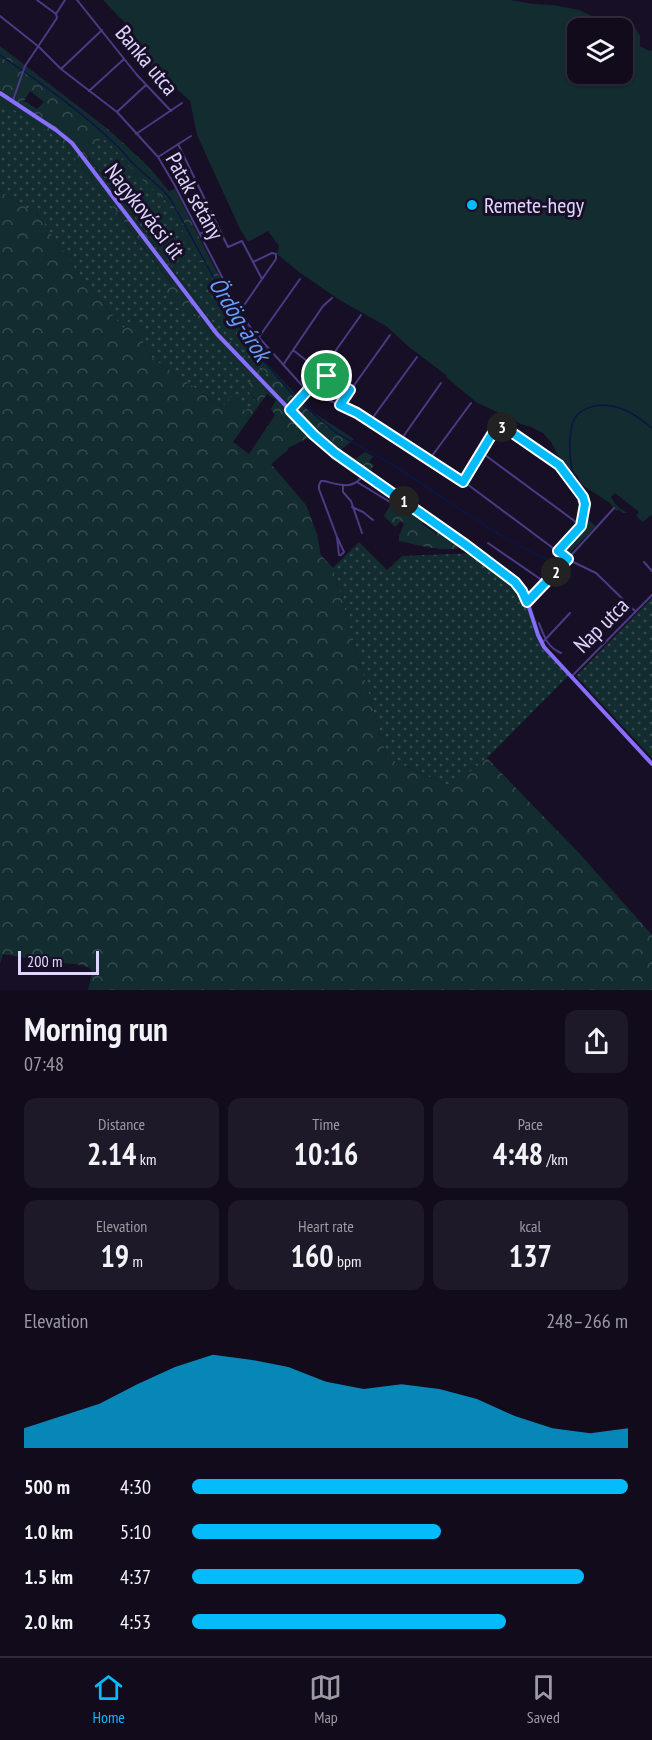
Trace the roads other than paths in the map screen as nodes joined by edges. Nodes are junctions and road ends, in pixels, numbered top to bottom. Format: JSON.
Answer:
{"nodes":[{"id":1,"x":37,"y":0,"type":"edge"},
{"id":2,"x":65,"y":0,"type":"edge"},
{"id":3,"x":77,"y":0,"type":"edge"},
{"id":4,"x":56,"y":14,"type":"junction"},
{"id":5,"x":0,"y":16,"type":"edge"},
{"id":6,"x":102,"y":30,"type":"junction"},
{"id":7,"x":39,"y":47,"type":"junction"},
{"id":8,"x":124,"y":59,"type":"junction"},
{"id":9,"x":61,"y":69,"type":"junction"},
{"id":10,"x":146,"y":85,"type":"junction"},
{"id":11,"x":89,"y":91,"type":"junction"},
{"id":12,"x":0,"y":93,"type":"edge"},
{"id":13,"x":12,"y":101,"type":"junction"},
{"id":14,"x":182,"y":103,"type":"dead end"},
{"id":15,"x":171,"y":111,"type":"junction"},
{"id":16,"x":117,"y":112,"type":"junction"},
{"id":17,"x":136,"y":134,"type":"junction"},
{"id":18,"x":190,"y":136,"type":"dead end"},
{"id":19,"x":178,"y":144,"type":"junction"},
{"id":20,"x":158,"y":157,"type":"junction"},
{"id":21,"x":217,"y":225,"type":"junction"},
{"id":22,"x":200,"y":234,"type":"junction"},
{"id":23,"x":254,"y":262,"type":"junction"},
{"id":24,"x":261,"y":279,"type":"junction"},
{"id":25,"x":300,"y":279,"type":"dead end"},
{"id":26,"x":332,"y":298,"type":"dead end"},
{"id":27,"x":240,"y":312,"type":"junction"},
{"id":28,"x":361,"y":315,"type":"dead end"},
{"id":29,"x":390,"y":335,"type":"dead end"},
{"id":30,"x":259,"y":338,"type":"junction"},
{"id":31,"x":293,"y":350,"type":"junction"},
{"id":32,"x":417,"y":357,"type":"dead end"},
{"id":33,"x":283,"y":365,"type":"junction"},
{"id":34,"x":321,"y":372,"type":"junction"},
{"id":35,"x":441,"y":383,"type":"dead end"},
{"id":36,"x":350,"y":390,"type":"junction"},
{"id":37,"x":307,"y":391,"type":"junction"},
{"id":38,"x":471,"y":403,"type":"dead end"},
{"id":39,"x":340,"y":405,"type":"junction"},
{"id":40,"x":290,"y":410,"type":"junction"},
{"id":41,"x":500,"y":419,"type":"dead end"},
{"id":42,"x":370,"y":422,"type":"junction"},
{"id":43,"x":494,"y":431,"type":"junction"},
{"id":44,"x":400,"y":441,"type":"junction"},
{"id":45,"x":481,"y":452,"type":"junction"},
{"id":46,"x":429,"y":460,"type":"junction"},
{"id":47,"x":361,"y":478,"type":"dead end"},
{"id":48,"x":357,"y":482,"type":"junction"},
{"id":49,"x":463,"y":482,"type":"junction"},
{"id":50,"x":343,"y":485,"type":"junction"},
{"id":51,"x":390,"y":502,"type":"dead end"},
{"id":52,"x":352,"y":507,"type":"junction"},
{"id":53,"x":614,"y":508,"type":"dead end"},
{"id":54,"x":373,"y":520,"type":"dead end"},
{"id":55,"x":581,"y":526,"type":"junction"},
{"id":56,"x":362,"y":533,"type":"dead end"},
{"id":57,"x":337,"y":537,"type":"junction"},
{"id":58,"x":488,"y":543,"type":"dead end"},
{"id":59,"x":558,"y":551,"type":"junction"},
{"id":60,"x":567,"y":558,"type":"junction"},
{"id":61,"x":644,"y":562,"type":"dead end"},
{"id":62,"x":652,"y":571,"type":"edge"},
{"id":63,"x":546,"y":583,"type":"junction"},
{"id":64,"x":652,"y":595,"type":"edge"},
{"id":65,"x":527,"y":602,"type":"junction"},
{"id":66,"x":635,"y":611,"type":"junction"},
{"id":67,"x":570,"y":613,"type":"dead end"},
{"id":68,"x":539,"y":623,"type":"dead end"},
{"id":69,"x":544,"y":641,"type":"junction"},
{"id":70,"x":561,"y":653,"type":"dead end"},
{"id":71,"x":571,"y":677,"type":"junction"},
{"id":72,"x":652,"y":764,"type":"edge"}],
"edges":[{"from":1,"to":4,"type":"street"},
{"from":2,"to":4,"type":"street"},
{"from":3,"to":6,"type":"street","name":"Banka utca"},
{"from":4,"to":7,"type":"street"},
{"from":5,"to":7,"type":"street","name":"Patak sétány"},
{"from":6,"to":8,"type":"street","name":"Banka utca"},
{"from":6,"to":9,"type":"street"},
{"from":7,"to":9,"type":"street","name":"Patak sétány"},
{"from":7,"to":13,"type":"street"},
{"from":8,"to":10,"type":"street","name":"Banka utca"},
{"from":8,"to":11,"type":"street"},
{"from":9,"to":11,"type":"street","name":"Patak sétány"},
{"from":10,"to":15,"type":"street","name":"Banka utca"},
{"from":10,"to":16,"type":"street"},
{"from":11,"to":16,"type":"street","name":"Patak sétány"},
{"from":12,"to":13,"type":"street","name":"Nagykovácsi út"},
{"from":13,"to":40,"type":"street","name":"Nagykovácsi út"},
{"from":14,"to":15,"type":"street"},
{"from":15,"to":17,"type":"street"},
{"from":16,"to":17,"type":"street","name":"Patak sétány"},
{"from":17,"to":20,"type":"street","name":"Patak sétány"},
{"from":18,"to":19,"type":"street"},
{"from":19,"to":20,"type":"street"},
{"from":19,"to":21,"type":"street"},
{"from":20,"to":22,"type":"street","name":"Patak sétány"},
{"from":21,"to":22,"type":"street"},
{"from":21,"to":23,"type":"street"},
{"from":22,"to":27,"type":"street","name":"Patak sétány"},
{"from":23,"to":24,"type":"street"},
{"from":23,"to":24,"type":"street"},
{"from":24,"to":27,"type":"street"},
{"from":25,"to":30,"type":"street"},
{"from":26,"to":31,"type":"street"},
{"from":27,"to":30,"type":"street","name":"Patak sétány"},
{"from":28,"to":34,"type":"street"},
{"from":29,"to":36,"type":"street"},
{"from":30,"to":33,"type":"street","name":"Patak sétány"},
{"from":31,"to":33,"type":"street"},
{"from":31,"to":34,"type":"street"},
{"from":32,"to":42,"type":"street"},
{"from":33,"to":37,"type":"street","name":"Patak sétány"},
{"from":34,"to":36,"type":"street"},
{"from":34,"to":37,"type":"street"},
{"from":35,"to":44,"type":"street"},
{"from":36,"to":39,"type":"street"},
{"from":37,"to":39,"type":"street","name":"Patak sétány"},
{"from":37,"to":40,"type":"street"},
{"from":38,"to":46,"type":"street"},
{"from":39,"to":42,"type":"street","name":"Patak sétány"},
{"from":40,"to":65,"type":"street","name":"Nagykovácsi út"},
{"from":41,"to":43,"type":"street"},
{"from":42,"to":44,"type":"street","name":"Patak sétány"},
{"from":43,"to":45,"type":"street"},
{"from":43,"to":55,"type":"street"},
{"from":44,"to":46,"type":"street","name":"Patak sétány"},
{"from":45,"to":49,"type":"street"},
{"from":45,"to":55,"type":"street"},
{"from":46,"to":49,"type":"street","name":"Patak sétány"},
{"from":47,"to":48,"type":"street"},
{"from":48,"to":50,"type":"street"},
{"from":48,"to":51,"type":"street"},
{"from":49,"to":59,"type":"street","name":"Patak sétány"},
{"from":50,"to":52,"type":"street"},
{"from":50,"to":57,"type":"street"},
{"from":52,"to":54,"type":"street"},
{"from":52,"to":56,"type":"street"},
{"from":53,"to":60,"type":"street"},
{"from":55,"to":59,"type":"street"},
{"from":57,"to":57,"type":"street"},
{"from":58,"to":63,"type":"street"},
{"from":59,"to":60,"type":"street","name":"Patak sétány"},
{"from":60,"to":63,"type":"street"},
{"from":60,"to":66,"type":"street","name":"Patak sétány"},
{"from":61,"to":62,"type":"street"},
{"from":63,"to":65,"type":"street"},
{"from":64,"to":66,"type":"street","name":"Nap utca"},
{"from":65,"to":69,"type":"street","name":"Nagykovácsi út"},
{"from":66,"to":71,"type":"street","name":"Nap utca"},
{"from":67,"to":69,"type":"street"},
{"from":68,"to":69,"type":"street"},
{"from":69,"to":70,"type":"street"},
{"from":69,"to":71,"type":"street","name":"Nagykovácsi út"},
{"from":71,"to":72,"type":"street","name":"Nagykovácsi út"}]}
